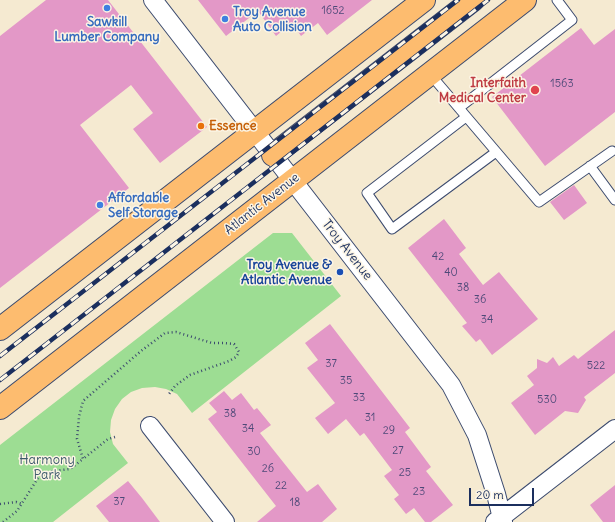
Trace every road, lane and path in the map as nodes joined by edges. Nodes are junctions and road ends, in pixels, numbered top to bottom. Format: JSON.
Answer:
{"nodes":[{"id":1,"x":153,"y":0,"type":"edge"},
{"id":2,"x":424,"y":0,"type":"edge"},
{"id":3,"x":525,"y":0,"type":"edge"},
{"id":4,"x":557,"y":0,"type":"edge"},
{"id":5,"x":470,"y":1,"type":"edge"},
{"id":6,"x":391,"y":64,"type":"junction"},
{"id":7,"x":430,"y":74,"type":"junction"},
{"id":8,"x":459,"y":108,"type":"junction"},
{"id":9,"x":466,"y":117,"type":"junction"},
{"id":10,"x":255,"y":131,"type":"junction"},
{"id":11,"x":342,"y":143,"type":"junction"},
{"id":12,"x":612,"y":151,"type":"dead end"},
{"id":13,"x":496,"y":152,"type":"junction"},
{"id":14,"x":273,"y":155,"type":"junction"},
{"id":15,"x":590,"y":166,"type":"junction"},
{"id":16,"x":293,"y":181,"type":"junction"},
{"id":17,"x":615,"y":200,"type":"edge"},
{"id":18,"x":0,"y":329,"type":"edge"},
{"id":19,"x":169,"y":394,"type":"dead end"},
{"id":20,"x":0,"y":408,"type":"edge"},
{"id":21,"x":150,"y":426,"type":"dead end"},
{"id":22,"x":615,"y":429,"type":"edge"},
{"id":23,"x":115,"y":437,"type":"dead end"},
{"id":24,"x":83,"y":459,"type":"junction"},
{"id":25,"x":0,"y":504,"type":"edge"},
{"id":26,"x":22,"y":504,"type":"junction"},
{"id":27,"x":500,"y":520,"type":"edge"},
{"id":28,"x":3,"y":522,"type":"edge"},
{"id":29,"x":225,"y":522,"type":"edge"}],
"edges":[{"from":1,"to":10,"type":"street","name":"Troy Avenue"},
{"from":2,"to":10,"type":"main road"},
{"from":3,"to":7,"type":"main road","name":"Atlantic Avenue"},
{"from":4,"to":8,"type":"lane"},
{"from":5,"to":6,"type":"main road"},
{"from":6,"to":11,"type":"main road"},
{"from":6,"to":14,"type":"main road"},
{"from":7,"to":8,"type":"lane"},
{"from":7,"to":11,"type":"main road","name":"Atlantic Avenue"},
{"from":8,"to":9,"type":"lane"},
{"from":9,"to":13,"type":"lane"},
{"from":9,"to":13,"type":"lane"},
{"from":10,"to":14,"type":"street","name":"Troy Avenue"},
{"from":10,"to":18,"type":"main road"},
{"from":11,"to":16,"type":"main road","name":"Atlantic Avenue"},
{"from":12,"to":15,"type":"lane"},
{"from":13,"to":15,"type":"lane"},
{"from":14,"to":16,"type":"street","name":"Troy Avenue"},
{"from":15,"to":17,"type":"lane"},
{"from":16,"to":20,"type":"main road","name":"Atlantic Avenue"},
{"from":16,"to":27,"type":"street","name":"Troy Avenue"},
{"from":19,"to":24,"type":"path"},
{"from":21,"to":29,"type":"street"},
{"from":22,"to":27,"type":"street"},
{"from":23,"to":24,"type":"path"},
{"from":24,"to":26,"type":"path"},
{"from":25,"to":26,"type":"path"},
{"from":26,"to":28,"type":"path"}]}
